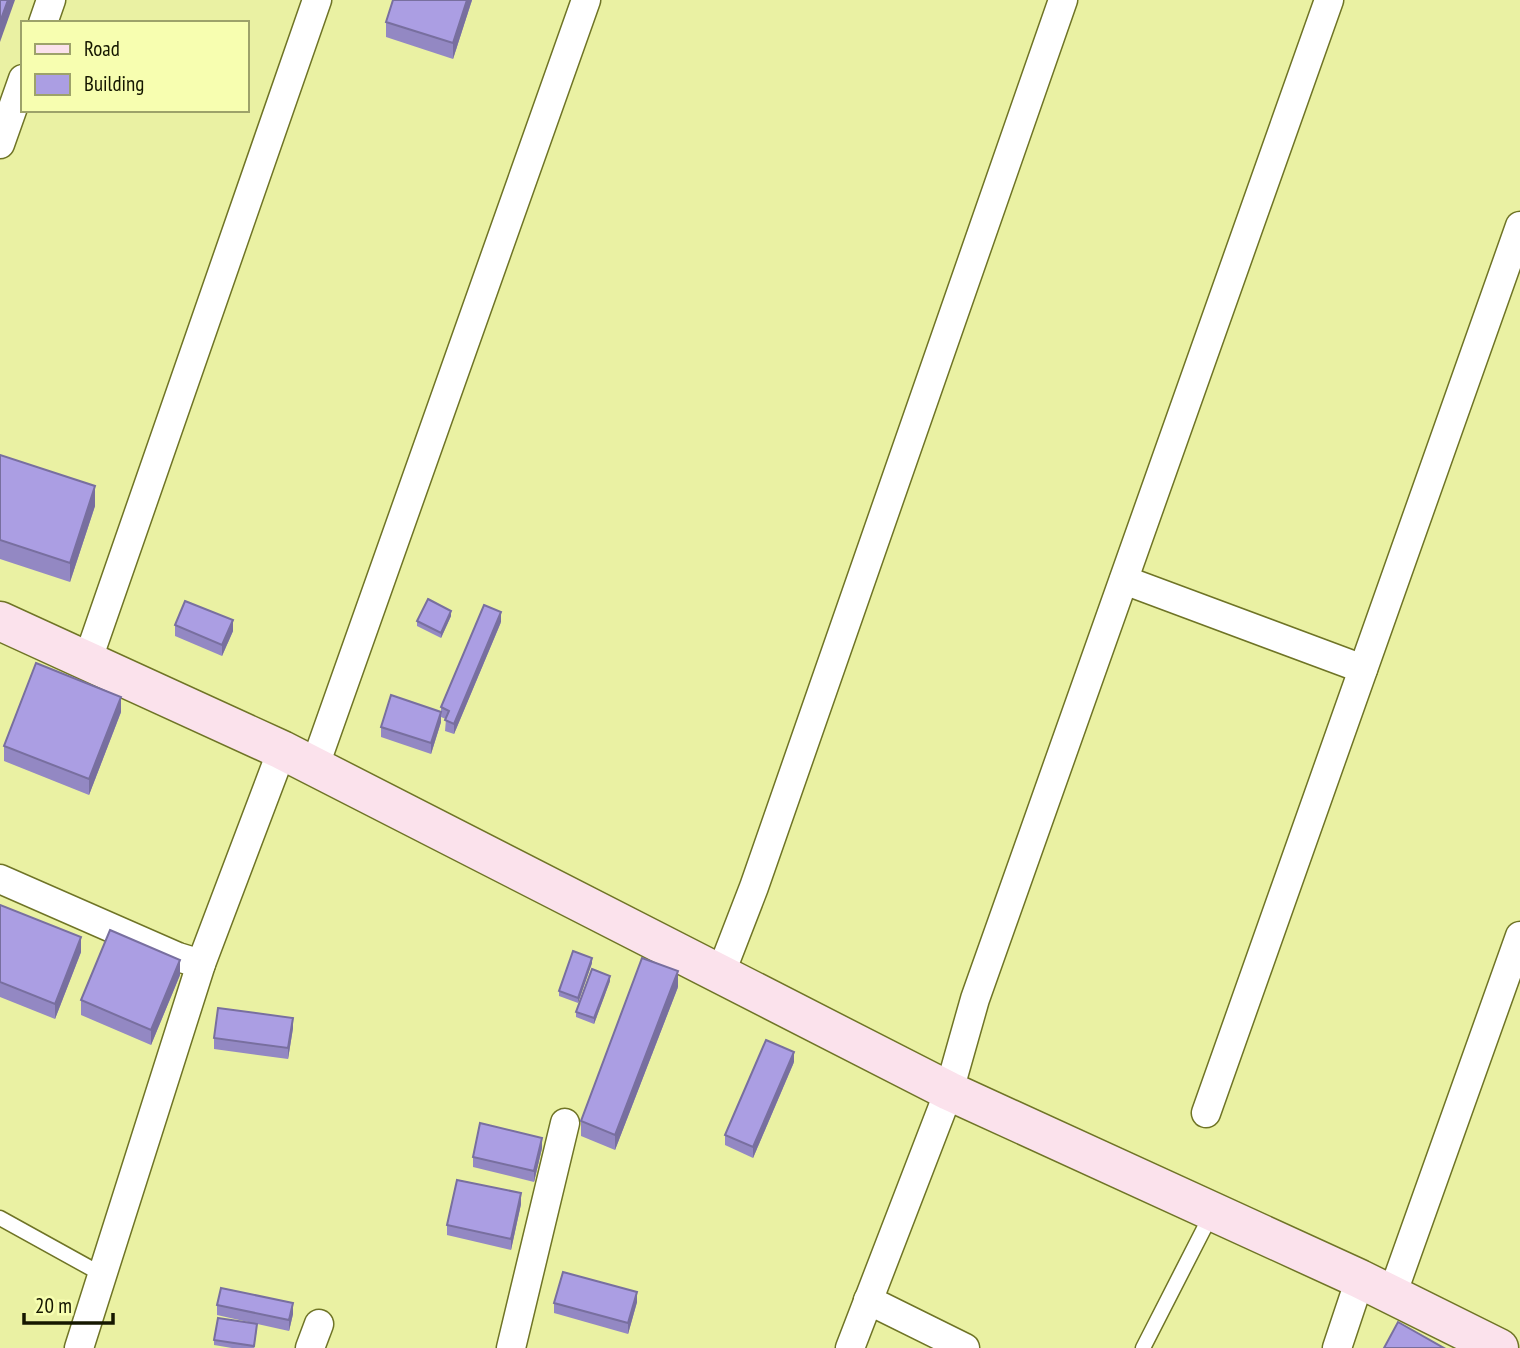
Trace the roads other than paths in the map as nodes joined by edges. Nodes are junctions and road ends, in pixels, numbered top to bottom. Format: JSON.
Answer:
{"nodes":[{"id":1,"x":51,"y":0,"type":"edge"},
{"id":2,"x":317,"y":0,"type":"edge"},
{"id":3,"x":586,"y":0,"type":"edge"},
{"id":4,"x":1063,"y":0,"type":"edge"},
{"id":5,"x":1329,"y":0,"type":"edge"},
{"id":6,"x":44,"y":21,"type":"edge"},
{"id":7,"x":21,"y":85,"type":"edge"},
{"id":8,"x":0,"y":144,"type":"edge"},
{"id":9,"x":1520,"y":226,"type":"edge"},
{"id":10,"x":1124,"y":580,"type":"junction"},
{"id":11,"x":0,"y":621,"type":"edge"},
{"id":12,"x":87,"y":662,"type":"junction"},
{"id":13,"x":1363,"y":669,"type":"junction"},
{"id":14,"x":282,"y":750,"type":"junction"},
{"id":15,"x":314,"y":768,"type":"junction"},
{"id":16,"x":0,"y":879,"type":"edge"},
{"id":17,"x":1520,"y":936,"type":"edge"},
{"id":18,"x":201,"y":964,"type":"junction"},
{"id":19,"x":720,"y":975,"type":"junction"},
{"id":20,"x":949,"y":1091,"type":"junction"},
{"id":21,"x":1206,"y":1113,"type":"dead end"},
{"id":22,"x":565,"y":1123,"type":"dead end"},
{"id":23,"x":1213,"y":1212,"type":"junction"},
{"id":24,"x":0,"y":1219,"type":"edge"},
{"id":25,"x":103,"y":1275,"type":"junction"},
{"id":26,"x":1376,"y":1287,"type":"junction"},
{"id":27,"x":868,"y":1300,"type":"junction"},
{"id":28,"x":79,"y":1348,"type":"edge"},
{"id":29,"x":511,"y":1348,"type":"edge"},
{"id":30,"x":850,"y":1348,"type":"edge"},
{"id":31,"x":965,"y":1348,"type":"edge"},
{"id":32,"x":1143,"y":1348,"type":"edge"},
{"id":33,"x":1337,"y":1348,"type":"edge"},
{"id":34,"x":1499,"y":1348,"type":"edge"}],
"edges":[{"from":1,"to":6,"type":"street"},
{"from":2,"to":12,"type":"street"},
{"from":3,"to":15,"type":"street"},
{"from":4,"to":19,"type":"street"},
{"from":5,"to":10,"type":"street"},
{"from":7,"to":8,"type":"street"},
{"from":9,"to":13,"type":"street"},
{"from":10,"to":13,"type":"street"},
{"from":10,"to":20,"type":"street"},
{"from":11,"to":12,"type":"street"},
{"from":12,"to":14,"type":"street"},
{"from":13,"to":21,"type":"street"},
{"from":14,"to":15,"type":"street"},
{"from":14,"to":18,"type":"street"},
{"from":15,"to":19,"type":"street"},
{"from":16,"to":18,"type":"street"},
{"from":17,"to":26,"type":"street"},
{"from":18,"to":25,"type":"street"},
{"from":19,"to":20,"type":"street"},
{"from":20,"to":23,"type":"street"},
{"from":20,"to":27,"type":"street"},
{"from":22,"to":29,"type":"street"},
{"from":23,"to":26,"type":"street"},
{"from":23,"to":32,"type":"lane"},
{"from":24,"to":25,"type":"lane"},
{"from":25,"to":28,"type":"street"},
{"from":26,"to":33,"type":"street"},
{"from":26,"to":34,"type":"street"},
{"from":27,"to":30,"type":"street"},
{"from":27,"to":31,"type":"street"}]}
